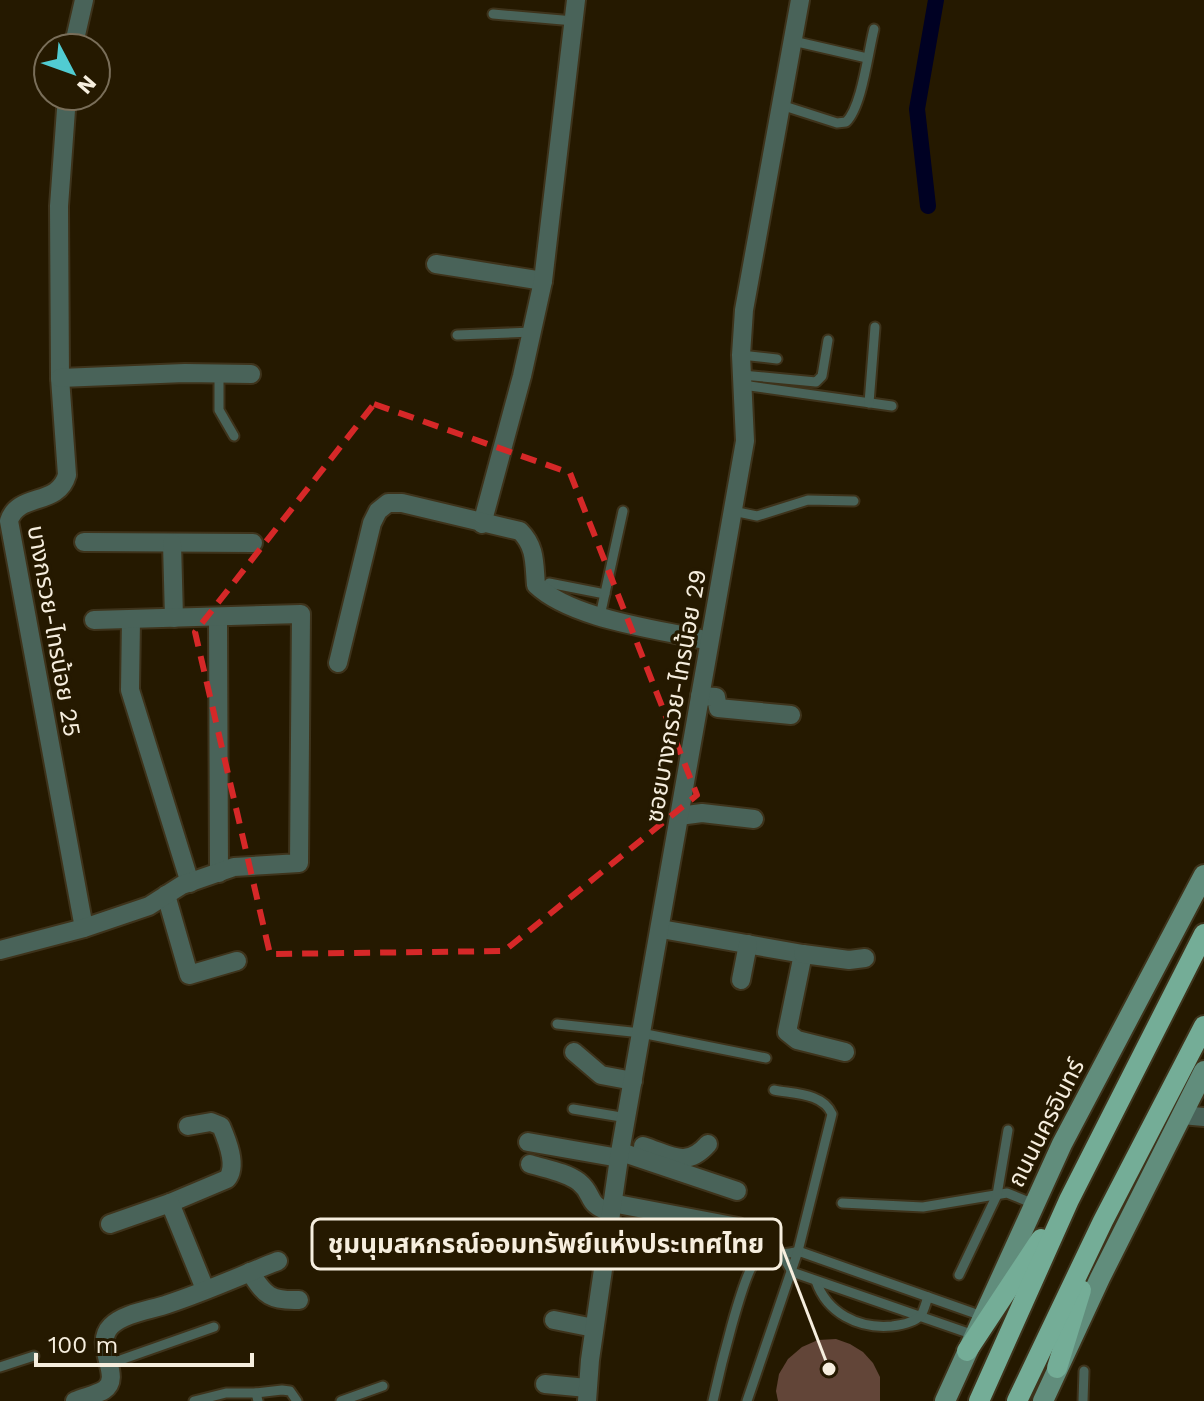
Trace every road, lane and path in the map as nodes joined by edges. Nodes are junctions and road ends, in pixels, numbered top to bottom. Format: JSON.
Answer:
{"nodes":[{"id":1,"x":84,"y":0,"type":"edge"},
{"id":2,"x":576,"y":0,"type":"edge"},
{"id":3,"x":800,"y":0,"type":"edge"},
{"id":4,"x":493,"y":14,"type":"dead end"},
{"id":5,"x":574,"y":21,"type":"junction"},
{"id":6,"x":874,"y":29,"type":"dead end"},
{"id":7,"x":77,"y":32,"type":"edge"},
{"id":8,"x":793,"y":41,"type":"junction"},
{"id":9,"x":867,"y":58,"type":"junction"},
{"id":10,"x":781,"y":105,"type":"junction"},
{"id":11,"x":66,"y":112,"type":"edge"},
{"id":12,"x":436,"y":264,"type":"dead end"},
{"id":13,"x":543,"y":281,"type":"junction"},
{"id":14,"x":875,"y":327,"type":"dead end"},
{"id":15,"x":532,"y":332,"type":"junction"},
{"id":16,"x":457,"y":335,"type":"dead end"},
{"id":17,"x":828,"y":340,"type":"dead end"},
{"id":18,"x":741,"y":355,"type":"junction"},
{"id":19,"x":777,"y":359,"type":"dead end"},
{"id":20,"x":219,"y":373,"type":"junction"},
{"id":21,"x":251,"y":374,"type":"dead end"},
{"id":22,"x":60,"y":378,"type":"junction"},
{"id":23,"x":742,"y":380,"type":"junction"},
{"id":24,"x":869,"y":403,"type":"junction"},
{"id":25,"x":892,"y":406,"type":"dead end"},
{"id":26,"x":234,"y":436,"type":"dead end"},
{"id":27,"x":854,"y":501,"type":"dead end"},
{"id":28,"x":623,"y":511,"type":"dead end"},
{"id":29,"x":733,"y":511,"type":"junction"},
{"id":30,"x":482,"y":524,"type":"junction"},
{"id":31,"x":84,"y":542,"type":"dead end"},
{"id":32,"x":172,"y":543,"type":"junction"},
{"id":33,"x":253,"y":543,"type":"dead end"},
{"id":34,"x":549,"y":583,"type":"dead end"},
{"id":35,"x":605,"y":594,"type":"junction"},
{"id":36,"x":600,"y":616,"type":"junction"},
{"id":37,"x":218,"y":617,"type":"junction"},
{"id":38,"x":174,"y":618,"type":"junction"},
{"id":39,"x":131,"y":619,"type":"junction"},
{"id":40,"x":94,"y":620,"type":"dead end"},
{"id":41,"x":709,"y":641,"type":"junction"},
{"id":42,"x":338,"y":663,"type":"dead end"},
{"id":43,"x":700,"y":696,"type":"junction"},
{"id":44,"x":791,"y":715,"type":"dead end"},
{"id":45,"x":679,"y":816,"type":"junction"},
{"id":46,"x":754,"y":819,"type":"dead end"},
{"id":47,"x":219,"y":873,"type":"junction"},
{"id":48,"x":1204,"y":875,"type":"edge"},
{"id":49,"x":190,"y":883,"type":"junction"},
{"id":50,"x":166,"y":895,"type":"junction"},
{"id":51,"x":84,"y":928,"type":"junction"},
{"id":52,"x":661,"y":929,"type":"junction"},
{"id":53,"x":1204,"y":934,"type":"edge"},
{"id":54,"x":748,"y":944,"type":"junction"},
{"id":55,"x":0,"y":950,"type":"edge"},
{"id":56,"x":803,"y":954,"type":"junction"},
{"id":57,"x":865,"y":958,"type":"dead end"},
{"id":58,"x":237,"y":961,"type":"dead end"},
{"id":59,"x":741,"y":980,"type":"dead end"},
{"id":60,"x":557,"y":1024,"type":"dead end"},
{"id":61,"x":1204,"y":1026,"type":"edge"},
{"id":62,"x":641,"y":1033,"type":"junction"},
{"id":63,"x":574,"y":1052,"type":"dead end"},
{"id":64,"x":845,"y":1052,"type":"dead end"},
{"id":65,"x":766,"y":1058,"type":"dead end"},
{"id":66,"x":1204,"y":1071,"type":"edge"},
{"id":67,"x":633,"y":1081,"type":"junction"},
{"id":68,"x":774,"y":1090,"type":"dead end"},
{"id":69,"x":1199,"y":1093,"type":"edge"},
{"id":70,"x":573,"y":1109,"type":"dead end"},
{"id":71,"x":1182,"y":1115,"type":"junction"},
{"id":72,"x":1204,"y":1117,"type":"edge"},
{"id":73,"x":627,"y":1118,"type":"junction"},
{"id":74,"x":188,"y":1126,"type":"dead end"},
{"id":75,"x":1008,"y":1130,"type":"dead end"},
{"id":76,"x":528,"y":1142,"type":"dead end"},
{"id":77,"x":708,"y":1144,"type":"dead end"},
{"id":78,"x":621,"y":1150,"type":"junction"},
{"id":79,"x":530,"y":1164,"type":"dead end"},
{"id":80,"x":737,"y":1191,"type":"dead end"},
{"id":81,"x":997,"y":1195,"type":"junction"},
{"id":82,"x":1069,"y":1200,"type":"junction"},
{"id":83,"x":170,"y":1203,"type":"junction"},
{"id":84,"x":842,"y":1203,"type":"dead end"},
{"id":85,"x":1034,"y":1204,"type":"junction"},
{"id":86,"x":611,"y":1207,"type":"junction"},
{"id":87,"x":1103,"y":1221,"type":"junction"},
{"id":88,"x":110,"y":1224,"type":"dead end"},
{"id":89,"x":738,"y":1227,"type":"dead end"},
{"id":90,"x":798,"y":1251,"type":"junction"},
{"id":91,"x":783,"y":1256,"type":"junction"},
{"id":92,"x":278,"y":1261,"type":"dead end"},
{"id":93,"x":250,"y":1272,"type":"junction"},
{"id":94,"x":792,"y":1272,"type":"junction"},
{"id":95,"x":959,"y":1275,"type":"dead end"},
{"id":96,"x":816,"y":1281,"type":"junction"},
{"id":97,"x":205,"y":1289,"type":"junction"},
{"id":98,"x":928,"y":1297,"type":"junction"},
{"id":99,"x":299,"y":1300,"type":"dead end"},
{"id":100,"x":921,"y":1315,"type":"junction"},
{"id":101,"x":554,"y":1320,"type":"dead end"},
{"id":102,"x":214,"y":1327,"type":"dead end"},
{"id":103,"x":594,"y":1328,"type":"junction"},
{"id":104,"x":974,"y":1334,"type":"junction"},
{"id":105,"x":34,"y":1356,"type":"dead end"},
{"id":106,"x":109,"y":1364,"type":"junction"},
{"id":107,"x":0,"y":1367,"type":"edge"},
{"id":108,"x":1057,"y":1368,"type":"junction"},
{"id":109,"x":1084,"y":1371,"type":"dead end"},
{"id":110,"x":545,"y":1384,"type":"dead end"},
{"id":111,"x":383,"y":1386,"type":"dead end"},
{"id":112,"x":587,"y":1395,"type":"edge"},
{"id":113,"x":257,"y":1397,"type":"edge"},
{"id":114,"x":75,"y":1401,"type":"edge"},
{"id":115,"x":194,"y":1401,"type":"edge"},
{"id":116,"x":297,"y":1401,"type":"edge"},
{"id":117,"x":341,"y":1401,"type":"edge"},
{"id":118,"x":713,"y":1401,"type":"edge"},
{"id":119,"x":747,"y":1401,"type":"edge"},
{"id":120,"x":945,"y":1401,"type":"edge"},
{"id":121,"x":979,"y":1401,"type":"edge"},
{"id":122,"x":1017,"y":1401,"type":"edge"},
{"id":123,"x":1043,"y":1401,"type":"edge"},
{"id":124,"x":1083,"y":1401,"type":"edge"}],
"edges":[{"from":1,"to":7,"type":"street"},
{"from":2,"to":5,"type":"street"},
{"from":3,"to":8,"type":"street","name":"ซอยบางกรวย-ไทรน้อย 29"},
{"from":4,"to":5,"type":"lane"},
{"from":5,"to":13,"type":"street"},
{"from":6,"to":9,"type":"lane"},
{"from":8,"to":9,"type":"lane"},
{"from":8,"to":10,"type":"street","name":"ซอยบางกรวย-ไทรน้อย 29"},
{"from":9,"to":10,"type":"lane"},
{"from":10,"to":18,"type":"street","name":"ซอยบางกรวย-ไทรน้อย 29"},
{"from":11,"to":22,"type":"street","name":"บางกรวย-ไทรน้อย 25"},
{"from":12,"to":13,"type":"street"},
{"from":13,"to":15,"type":"street"},
{"from":14,"to":24,"type":"lane"},
{"from":15,"to":16,"type":"lane"},
{"from":15,"to":30,"type":"street"},
{"from":17,"to":23,"type":"lane"},
{"from":18,"to":19,"type":"lane"},
{"from":18,"to":23,"type":"street","name":"ซอยบางกรวย-ไทรน้อย 29"},
{"from":20,"to":21,"type":"street"},
{"from":20,"to":22,"type":"street"},
{"from":20,"to":26,"type":"lane"},
{"from":22,"to":51,"type":"street","name":"บางกรวย-ไทรน้อย 25"},
{"from":23,"to":24,"type":"lane"},
{"from":23,"to":29,"type":"street","name":"ซอยบางกรวย-ไทรน้อย 29"},
{"from":24,"to":25,"type":"lane"},
{"from":27,"to":29,"type":"lane"},
{"from":28,"to":35,"type":"lane"},
{"from":29,"to":41,"type":"street","name":"ซอยบางกรวย-ไทรน้อย 29"},
{"from":30,"to":36,"type":"street"},
{"from":30,"to":42,"type":"street"},
{"from":31,"to":32,"type":"street"},
{"from":32,"to":33,"type":"street"},
{"from":32,"to":38,"type":"street"},
{"from":34,"to":35,"type":"lane"},
{"from":35,"to":36,"type":"lane"},
{"from":36,"to":41,"type":"street"},
{"from":37,"to":38,"type":"street"},
{"from":37,"to":47,"type":"street"},
{"from":37,"to":47,"type":"street"},
{"from":38,"to":39,"type":"street"},
{"from":39,"to":40,"type":"street"},
{"from":39,"to":49,"type":"street"},
{"from":41,"to":43,"type":"street","name":"ซอยบางกรวย-ไทรน้อย 29"},
{"from":43,"to":44,"type":"street"},
{"from":43,"to":45,"type":"street","name":"ซอยบางกรวย-ไทรน้อย 29"},
{"from":45,"to":46,"type":"street"},
{"from":45,"to":52,"type":"street","name":"ซอยบางกรวย-ไทรน้อย 29"},
{"from":47,"to":49,"type":"street"},
{"from":48,"to":85,"type":"main road","name":"ถนนนครอินทร์"},
{"from":49,"to":50,"type":"street"},
{"from":50,"to":51,"type":"street"},
{"from":50,"to":58,"type":"street"},
{"from":51,"to":55,"type":"street"},
{"from":52,"to":54,"type":"street"},
{"from":52,"to":62,"type":"street","name":"ซอยบางกรวย-ไทรน้อย 29"},
{"from":53,"to":82,"type":"main road"},
{"from":54,"to":56,"type":"street"},
{"from":54,"to":59,"type":"street"},
{"from":56,"to":57,"type":"street"},
{"from":56,"to":64,"type":"street"},
{"from":60,"to":62,"type":"lane"},
{"from":61,"to":87,"type":"main road"},
{"from":62,"to":65,"type":"lane"},
{"from":62,"to":67,"type":"street","name":"ซอยบางกรวย-ไทรน้อย 29"},
{"from":63,"to":67,"type":"street"},
{"from":66,"to":69,"type":"main road"},
{"from":67,"to":73,"type":"street","name":"ซอยบางกรวย-ไทรน้อย 29"},
{"from":68,"to":90,"type":"lane"},
{"from":69,"to":71,"type":"main road"},
{"from":70,"to":73,"type":"lane"},
{"from":71,"to":72,"type":"street"},
{"from":71,"to":108,"type":"main road"},
{"from":73,"to":78,"type":"street","name":"ซอยบางกรวย-ไทรน้อย 29"},
{"from":74,"to":83,"type":"street"},
{"from":75,"to":81,"type":"lane"},
{"from":76,"to":78,"type":"street"},
{"from":77,"to":78,"type":"street"},
{"from":78,"to":80,"type":"street"},
{"from":78,"to":86,"type":"street","name":"ซอยบางกรวย-ไทรน้อย 29"},
{"from":79,"to":86,"type":"street"},
{"from":81,"to":84,"type":"lane"},
{"from":81,"to":85,"type":"lane"},
{"from":81,"to":95,"type":"lane"},
{"from":82,"to":104,"type":"main road"},
{"from":82,"to":121,"type":"main road"},
{"from":83,"to":88,"type":"street"},
{"from":83,"to":97,"type":"street"},
{"from":85,"to":104,"type":"main road","name":"ถนนนครอินทร์"},
{"from":86,"to":89,"type":"street"},
{"from":86,"to":103,"type":"street","name":"ซอยบางกรวย-ไทรน้อย 29"},
{"from":87,"to":108,"type":"main road"},
{"from":87,"to":122,"type":"main road"},
{"from":90,"to":91,"type":"lane"},
{"from":90,"to":94,"type":"lane"},
{"from":90,"to":98,"type":"lane"},
{"from":91,"to":94,"type":"lane"},
{"from":91,"to":118,"type":"lane"},
{"from":92,"to":93,"type":"street"},
{"from":93,"to":97,"type":"street"},
{"from":93,"to":99,"type":"street"},
{"from":94,"to":96,"type":"lane"},
{"from":94,"to":119,"type":"lane"},
{"from":96,"to":100,"type":"lane"},
{"from":96,"to":100,"type":"lane"},
{"from":97,"to":106,"type":"street"},
{"from":98,"to":100,"type":"lane"},
{"from":98,"to":104,"type":"lane"},
{"from":100,"to":104,"type":"lane"},
{"from":101,"to":103,"type":"street"},
{"from":102,"to":106,"type":"lane"},
{"from":103,"to":112,"type":"street","name":"ซอยบางกรวย-ไทรน้อย 29"},
{"from":104,"to":120,"type":"main road","name":"ถนนนครอินทร์"},
{"from":105,"to":107,"type":"lane"},
{"from":106,"to":114,"type":"street"},
{"from":108,"to":123,"type":"main road"},
{"from":109,"to":124,"type":"lane"},
{"from":110,"to":112,"type":"street"},
{"from":111,"to":117,"type":"lane"},
{"from":113,"to":115,"type":"lane"},
{"from":113,"to":116,"type":"lane"}]}
